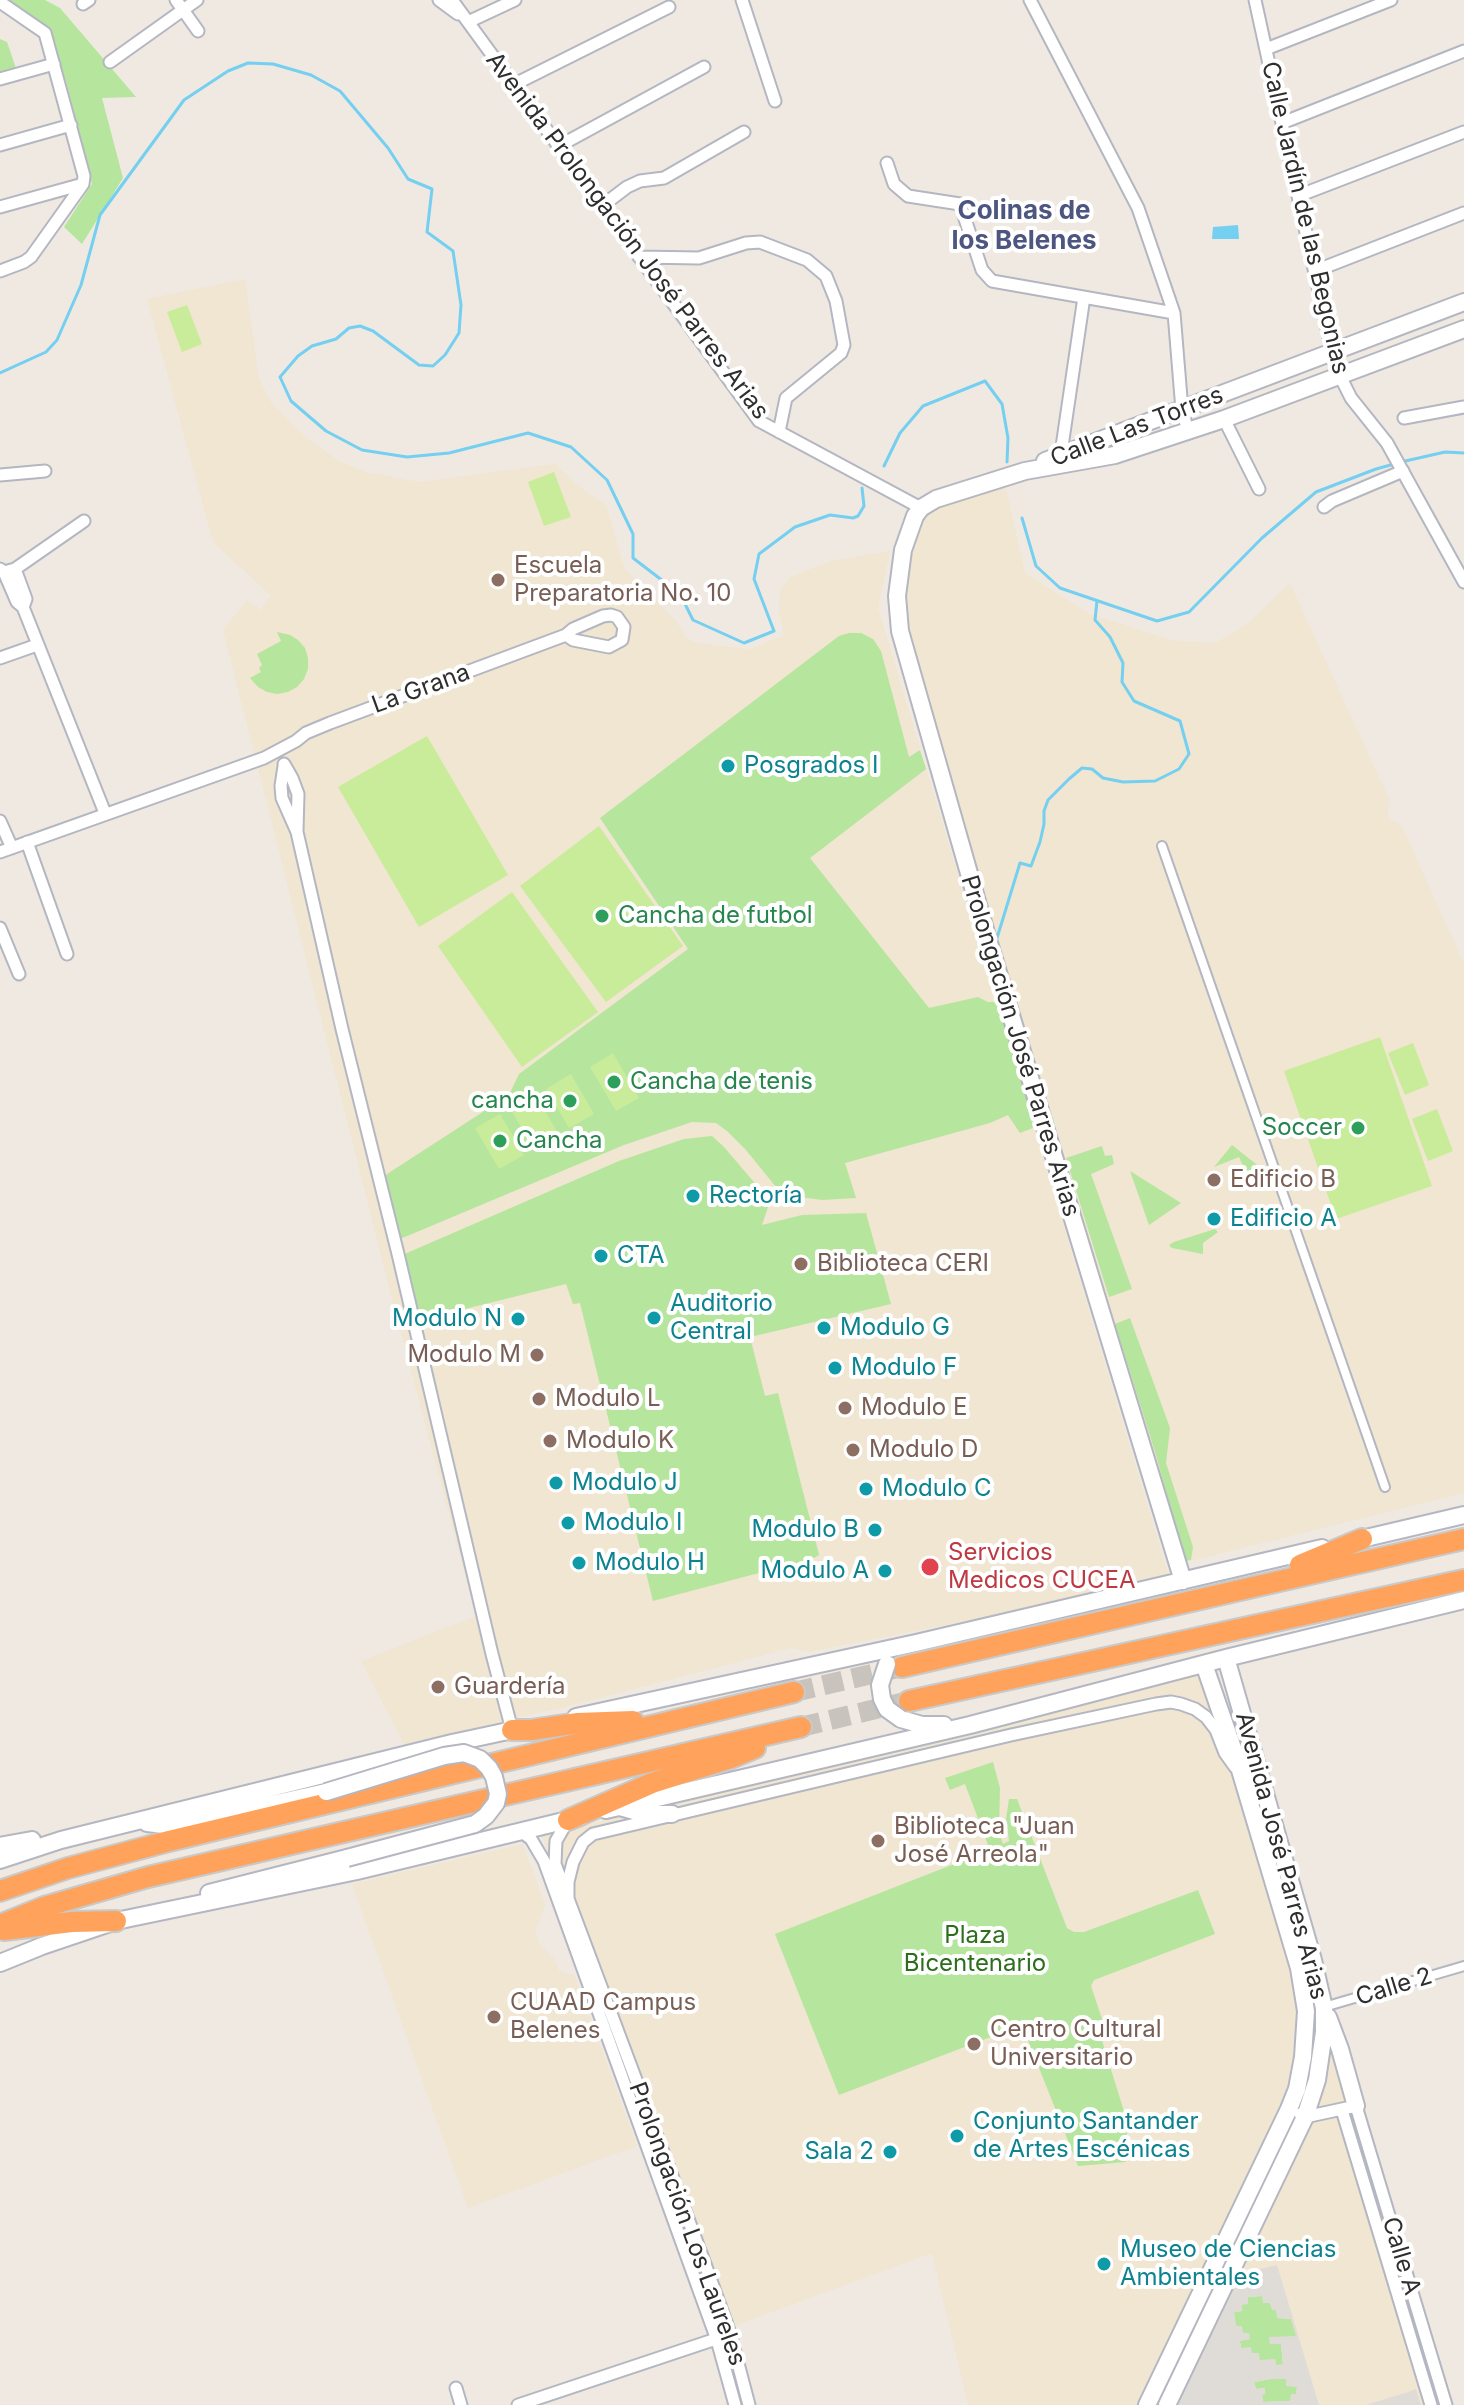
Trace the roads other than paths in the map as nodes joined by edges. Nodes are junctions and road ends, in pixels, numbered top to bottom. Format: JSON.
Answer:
{"nodes":[{"id":1,"x":197,"y":0,"type":"edge"},
{"id":2,"x":439,"y":0,"type":"edge"},
{"id":3,"x":452,"y":0,"type":"edge"},
{"id":4,"x":515,"y":0,"type":"edge"},
{"id":5,"x":742,"y":0,"type":"edge"},
{"id":6,"x":1255,"y":0,"type":"edge"},
{"id":7,"x":1391,"y":0,"type":"edge"},
{"id":8,"x":1034,"y":1,"type":"edge"},
{"id":9,"x":0,"y":2,"type":"edge"},
{"id":10,"x":180,"y":5,"type":"edge"},
{"id":11,"x":669,"y":7,"type":"dead end"},
{"id":12,"x":468,"y":22,"type":"junction"},
{"id":13,"x":198,"y":31,"type":"dead end"},
{"id":14,"x":1266,"y":49,"type":"junction"},
{"id":15,"x":1464,"y":51,"type":"edge"},
{"id":16,"x":110,"y":62,"type":"dead end"},
{"id":17,"x":54,"y":64,"type":"junction"},
{"id":18,"x":704,"y":67,"type":"dead end"},
{"id":19,"x":0,"y":79,"type":"edge"},
{"id":20,"x":515,"y":84,"type":"junction"},
{"id":21,"x":775,"y":101,"type":"dead end"},
{"id":22,"x":1282,"y":123,"type":"junction"},
{"id":23,"x":71,"y":125,"type":"junction"},
{"id":24,"x":744,"y":132,"type":"dead end"},
{"id":25,"x":1464,"y":132,"type":"edge"},
{"id":26,"x":0,"y":145,"type":"edge"},
{"id":27,"x":559,"y":146,"type":"junction"},
{"id":28,"x":887,"y":163,"type":"dead end"},
{"id":29,"x":84,"y":180,"type":"junction"},
{"id":30,"x":1298,"y":196,"type":"junction"},
{"id":31,"x":602,"y":206,"type":"junction"},
{"id":32,"x":0,"y":207,"type":"edge"},
{"id":33,"x":1464,"y":213,"type":"edge"},
{"id":34,"x":639,"y":257,"type":"junction"},
{"id":35,"x":0,"y":271,"type":"edge"},
{"id":36,"x":1315,"y":271,"type":"junction"},
{"id":37,"x":1084,"y":297,"type":"junction"},
{"id":38,"x":1464,"y":302,"type":"edge"},
{"id":39,"x":1174,"y":313,"type":"junction"},
{"id":40,"x":1464,"y":329,"type":"edge"},
{"id":41,"x":1332,"y":351,"type":"junction"},
{"id":42,"x":1340,"y":376,"type":"junction"},
{"id":43,"x":1464,"y":407,"type":"edge"},
{"id":44,"x":1182,"y":410,"type":"junction"},
{"id":45,"x":1404,"y":418,"type":"dead end"},
{"id":46,"x":1224,"y":419,"type":"junction"},
{"id":47,"x":1188,"y":431,"type":"junction"},
{"id":48,"x":779,"y":432,"type":"junction"},
{"id":49,"x":1060,"y":459,"type":"junction"},
{"id":50,"x":1402,"y":470,"type":"junction"},
{"id":51,"x":45,"y":471,"type":"dead end"},
{"id":52,"x":0,"y":475,"type":"edge"},
{"id":53,"x":1259,"y":489,"type":"dead end"},
{"id":54,"x":1324,"y":507,"type":"dead end"},
{"id":55,"x":921,"y":508,"type":"junction"},
{"id":56,"x":84,"y":521,"type":"dead end"},
{"id":57,"x":8,"y":570,"type":"edge"},
{"id":58,"x":1464,"y":582,"type":"edge"},
{"id":59,"x":566,"y":635,"type":"junction"},
{"id":60,"x":37,"y":645,"type":"junction"},
{"id":61,"x":0,"y":658,"type":"edge"},
{"id":62,"x":280,"y":750,"type":"junction"},
{"id":63,"x":105,"y":813,"type":"junction"},
{"id":64,"x":0,"y":821,"type":"edge"},
{"id":65,"x":27,"y":842,"type":"junction"},
{"id":66,"x":1162,"y":846,"type":"dead end"},
{"id":67,"x":6,"y":850,"type":"edge"},
{"id":68,"x":0,"y":928,"type":"edge"},
{"id":69,"x":67,"y":954,"type":"dead end"},
{"id":70,"x":19,"y":974,"type":"dead end"},
{"id":71,"x":1385,"y":1487,"type":"dead end"},
{"id":72,"x":1464,"y":1515,"type":"edge"},
{"id":73,"x":1362,"y":1539,"type":"junction"},
{"id":74,"x":1464,"y":1539,"type":"edge"},
{"id":75,"x":1464,"y":1580,"type":"edge"},
{"id":76,"x":1183,"y":1581,"type":"junction"},
{"id":77,"x":1464,"y":1600,"type":"edge"},
{"id":78,"x":1030,"y":1639,"type":"junction"},
{"id":79,"x":916,"y":1643,"type":"junction"},
{"id":80,"x":1226,"y":1658,"type":"junction"},
{"id":81,"x":1204,"y":1664,"type":"junction"},
{"id":82,"x":894,"y":1666,"type":"junction"},
{"id":83,"x":905,"y":1710,"type":"junction"},
{"id":84,"x":970,"y":1725,"type":"junction"},
{"id":85,"x":512,"y":1730,"type":"junction"},
{"id":86,"x":1242,"y":1775,"type":"junction"},
{"id":87,"x":618,"y":1807,"type":"junction"},
{"id":88,"x":672,"y":1814,"type":"junction"},
{"id":89,"x":568,"y":1820,"type":"junction"},
{"id":90,"x":137,"y":1821,"type":"junction"},
{"id":91,"x":522,"y":1832,"type":"junction"},
{"id":92,"x":61,"y":1840,"type":"junction"},
{"id":93,"x":0,"y":1846,"type":"edge"},
{"id":94,"x":0,"y":1860,"type":"edge"},
{"id":95,"x":68,"y":1868,"type":"junction"},
{"id":96,"x":553,"y":1872,"type":"junction"},
{"id":97,"x":0,"y":1882,"type":"edge"},
{"id":98,"x":0,"y":1891,"type":"edge"},
{"id":99,"x":568,"y":1900,"type":"junction"},
{"id":100,"x":164,"y":1912,"type":"junction"},
{"id":101,"x":116,"y":1921,"type":"junction"},
{"id":102,"x":0,"y":1927,"type":"edge"},
{"id":103,"x":0,"y":1963,"type":"edge"},
{"id":104,"x":1464,"y":1966,"type":"edge"},
{"id":105,"x":1324,"y":2008,"type":"junction"},
{"id":106,"x":1349,"y":2108,"type":"junction"},
{"id":107,"x":1289,"y":2109,"type":"junction"},
{"id":108,"x":1305,"y":2117,"type":"junction"},
{"id":109,"x":649,"y":2131,"type":"junction"},
{"id":110,"x":1228,"y":2237,"type":"junction"},
{"id":111,"x":1245,"y":2246,"type":"junction"},
{"id":112,"x":1214,"y":2266,"type":"junction"},
{"id":113,"x":1231,"y":2275,"type":"junction"},
{"id":114,"x":730,"y":2333,"type":"junction"},
{"id":115,"x":717,"y":2340,"type":"junction"},
{"id":116,"x":456,"y":2388,"type":"dead end"},
{"id":117,"x":461,"y":2405,"type":"edge"},
{"id":118,"x":518,"y":2405,"type":"edge"},
{"id":119,"x":735,"y":2405,"type":"edge"},
{"id":120,"x":749,"y":2405,"type":"edge"},
{"id":121,"x":1147,"y":2405,"type":"edge"},
{"id":122,"x":1167,"y":2405,"type":"edge"},
{"id":123,"x":1431,"y":2405,"type":"edge"},
{"id":124,"x":1446,"y":2405,"type":"edge"}],
"edges":[{"from":1,"to":10,"type":"street"},
{"from":2,"to":12,"type":"street","name":"Avenida Prolongación José Parres Arias"},
{"from":3,"to":12,"type":"street","name":"Avenida Prolongación José Parres Arias"},
{"from":4,"to":12,"type":"street"},
{"from":5,"to":21,"type":"street"},
{"from":6,"to":14,"type":"street","name":"Calle Jardín de las Begonias"},
{"from":7,"to":14,"type":"street"},
{"from":8,"to":39,"type":"street"},
{"from":9,"to":17,"type":"street"},
{"from":10,"to":13,"type":"street"},
{"from":10,"to":16,"type":"street"},
{"from":11,"to":20,"type":"street"},
{"from":12,"to":20,"type":"street","name":"Avenida Prolongación José Parres Arias"},
{"from":14,"to":22,"type":"street","name":"Calle Jardín de las Begonias"},
{"from":15,"to":22,"type":"street"},
{"from":17,"to":19,"type":"street"},
{"from":17,"to":23,"type":"street"},
{"from":18,"to":27,"type":"street"},
{"from":20,"to":27,"type":"street","name":"Avenida Prolongación José Parres Arias"},
{"from":22,"to":30,"type":"street","name":"Calle Jardín de las Begonias"},
{"from":23,"to":26,"type":"street"},
{"from":23,"to":29,"type":"street"},
{"from":24,"to":31,"type":"street"},
{"from":25,"to":30,"type":"street"},
{"from":27,"to":31,"type":"street","name":"Avenida Prolongación José Parres Arias"},
{"from":28,"to":37,"type":"street"},
{"from":29,"to":32,"type":"street"},
{"from":29,"to":35,"type":"street"},
{"from":30,"to":36,"type":"street","name":"Calle Jardín de las Begonias"},
{"from":31,"to":34,"type":"street","name":"Avenida Prolongación José Parres Arias"},
{"from":33,"to":36,"type":"street"},
{"from":34,"to":48,"type":"street","name":"Avenida Prolongación José Parres Arias"},
{"from":34,"to":48,"type":"street"},
{"from":36,"to":41,"type":"street","name":"Calle Jardín de las Begonias"},
{"from":37,"to":39,"type":"street"},
{"from":37,"to":49,"type":"street"},
{"from":38,"to":41,"type":"main road","name":"Calle Las Torres"},
{"from":39,"to":44,"type":"street"},
{"from":40,"to":42,"type":"main road","name":"Calle Las Torres"},
{"from":41,"to":42,"type":"street","name":"Calle Jardín de las Begonias"},
{"from":41,"to":44,"type":"main road","name":"Calle Las Torres"},
{"from":42,"to":46,"type":"main road","name":"Calle Las Torres"},
{"from":42,"to":50,"type":"street","name":"Calle Jardín de las Begonias"},
{"from":43,"to":45,"type":"street"},
{"from":44,"to":47,"type":"street"},
{"from":44,"to":49,"type":"main road","name":"Calle Las Torres"},
{"from":46,"to":47,"type":"main road","name":"Calle Las Torres"},
{"from":46,"to":53,"type":"street"},
{"from":47,"to":49,"type":"main road","name":"Calle Las Torres"},
{"from":48,"to":55,"type":"street","name":"Avenida Prolongación José Parres Arias"},
{"from":49,"to":55,"type":"main road","name":"Calle Las Torres"},
{"from":50,"to":54,"type":"street"},
{"from":50,"to":58,"type":"street","name":"Calle Jardín de las Begonias"},
{"from":51,"to":52,"type":"street"},
{"from":55,"to":76,"type":"main road","name":"Prolongación José Parres Arias"},
{"from":56,"to":57,"type":"street"},
{"from":57,"to":60,"type":"street"},
{"from":59,"to":59,"type":"street","name":"La Grana"},
{"from":59,"to":62,"type":"street","name":"La Grana"},
{"from":60,"to":61,"type":"street"},
{"from":60,"to":63,"type":"street"},
{"from":62,"to":63,"type":"street","name":"La Grana"},
{"from":62,"to":85,"type":"street"},
{"from":63,"to":65,"type":"street","name":"La Grana"},
{"from":64,"to":67,"type":"street"},
{"from":65,"to":67,"type":"street","name":"La Grana"},
{"from":65,"to":69,"type":"street"},
{"from":66,"to":71,"type":"street"},
{"from":68,"to":70,"type":"street"},
{"from":72,"to":73,"type":"main road"},
{"from":73,"to":76,"type":"main road"},
{"from":73,"to":78,"type":"highway"},
{"from":74,"to":78,"type":"highway"},
{"from":75,"to":83,"type":"highway"},
{"from":76,"to":79,"type":"main road"},
{"from":77,"to":80,"type":"main road"},
{"from":78,"to":82,"type":"highway"},
{"from":79,"to":82,"type":"main road"},
{"from":79,"to":85,"type":"main road"},
{"from":80,"to":81,"type":"main road"},
{"from":80,"to":105,"type":"main road","name":"Avenida José Parres Arias"},
{"from":81,"to":84,"type":"main road"},
{"from":81,"to":86,"type":"main road","name":"Avenida José Parres Arias"},
{"from":82,"to":83,"type":"main road","bridge":true},
{"from":83,"to":84,"type":"main road"},
{"from":84,"to":87,"type":"main road"},
{"from":85,"to":90,"type":"main road"},
{"from":85,"to":95,"type":"highway"},
{"from":86,"to":88,"type":"street"},
{"from":86,"to":107,"type":"main road","name":"Avenida José Parres Arias"},
{"from":87,"to":88,"type":"main road"},
{"from":87,"to":89,"type":"main road"},
{"from":88,"to":99,"type":"street"},
{"from":89,"to":91,"type":"main road"},
{"from":89,"to":96,"type":"street","name":"Prolongación Los Laureles"},
{"from":89,"to":102,"type":"highway"},
{"from":90,"to":92,"type":"main road"},
{"from":90,"to":100,"type":"main road","bridge":true},
{"from":91,"to":96,"type":"street","name":"Prolongación Los Laureles"},
{"from":91,"to":100,"type":"main road"},
{"from":92,"to":93,"type":"main road"},
{"from":92,"to":94,"type":"main road"},
{"from":95,"to":97,"type":"highway"},
{"from":95,"to":98,"type":"highway"},
{"from":96,"to":99,"type":"street","name":"Prolongación Los Laureles"},
{"from":96,"to":109,"type":"street","name":"Prolongación Los Laureles"},
{"from":99,"to":109,"type":"street","name":"Prolongación Los Laureles"},
{"from":100,"to":101,"type":"main road"},
{"from":101,"to":102,"type":"highway"},
{"from":101,"to":103,"type":"main road"},
{"from":104,"to":105,"type":"street","name":"Calle 2"},
{"from":105,"to":106,"type":"main road"},
{"from":105,"to":108,"type":"main road","name":"Avenida José Parres Arias"},
{"from":106,"to":108,"type":"street"},
{"from":106,"to":123,"type":"street","name":"Calle A"},
{"from":106,"to":124,"type":"street","name":"Calle A"},
{"from":107,"to":108,"type":"street"},
{"from":107,"to":110,"type":"main road","name":"Avenida José Parres Arias"},
{"from":108,"to":111,"type":"main road","name":"Avenida José Parres Arias"},
{"from":109,"to":114,"type":"street","name":"Prolongación Los Laureles"},
{"from":109,"to":115,"type":"street","name":"Prolongación Los Laureles"},
{"from":110,"to":111,"type":"main road"},
{"from":110,"to":112,"type":"main road","name":"Avenida José Parres Arias"},
{"from":111,"to":113,"type":"main road","name":"Avenida José Parres Arias"},
{"from":112,"to":113,"type":"main road"},
{"from":112,"to":121,"type":"main road","name":"Avenida José Parres Arias"},
{"from":113,"to":122,"type":"main road","name":"Avenida José Parres Arias"},
{"from":114,"to":115,"type":"street"},
{"from":114,"to":120,"type":"street","name":"Prolongación Los Laureles"},
{"from":115,"to":118,"type":"street"},
{"from":115,"to":119,"type":"street","name":"Prolongación Los Laureles"},
{"from":116,"to":117,"type":"street"}]}
